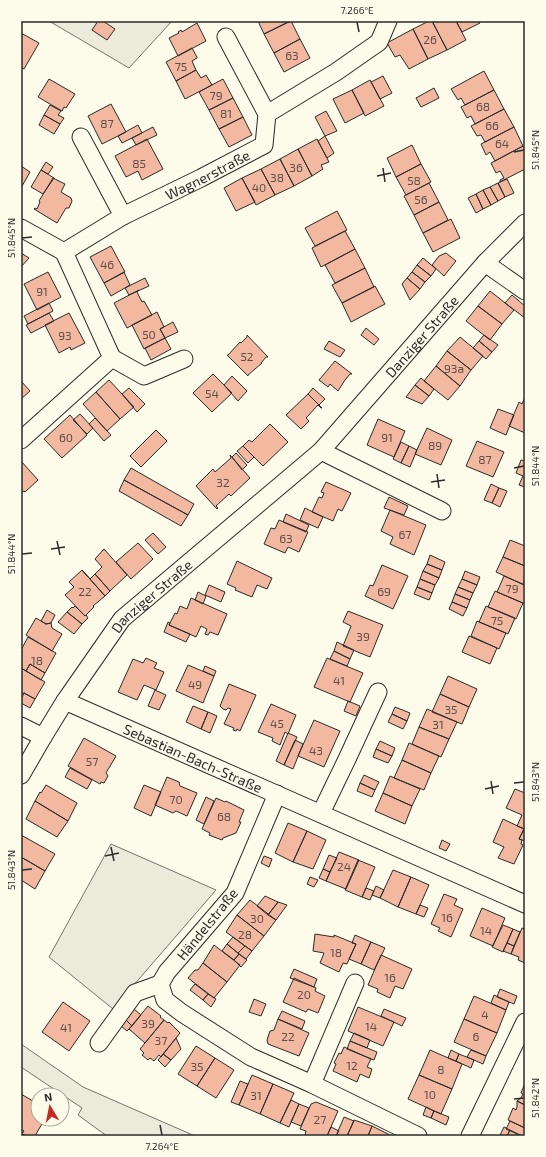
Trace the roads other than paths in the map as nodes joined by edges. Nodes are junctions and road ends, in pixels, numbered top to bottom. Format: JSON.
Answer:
{"nodes":[{"id":1,"x":388,"y":21,"type":"edge"},
{"id":2,"x":226,"y":37,"type":"dead end"},
{"id":3,"x":267,"y":114,"type":"junction"},
{"id":4,"x":81,"y":137,"type":"dead end"},
{"id":5,"x":123,"y":216,"type":"junction"},
{"id":6,"x":525,"y":223,"type":"edge"},
{"id":7,"x":21,"y":228,"type":"edge"},
{"id":8,"x":64,"y":252,"type":"junction"},
{"id":9,"x":485,"y":263,"type":"junction"},
{"id":10,"x":525,"y":291,"type":"edge"},
{"id":11,"x":112,"y":358,"type":"junction"},
{"id":12,"x":184,"y":359,"type":"dead end"},
{"id":13,"x":21,"y":440,"type":"edge"},
{"id":14,"x":321,"y":451,"type":"junction"},
{"id":15,"x":442,"y":511,"type":"dead end"},
{"id":16,"x":378,"y":692,"type":"dead end"},
{"id":17,"x":65,"y":701,"type":"junction"},
{"id":18,"x":21,"y":726,"type":"edge"},
{"id":19,"x":43,"y":737,"type":"junction"},
{"id":20,"x":21,"y":776,"type":"edge"},
{"id":21,"x":277,"y":794,"type":"junction"},
{"id":22,"x":321,"y":813,"type":"junction"},
{"id":23,"x":525,"y":903,"type":"edge"},
{"id":24,"x":356,"y":983,"type":"dead end"},
{"id":25,"x":160,"y":984,"type":"junction"},
{"id":26,"x":525,"y":1022,"type":"edge"},
{"id":27,"x":99,"y":1043,"type":"dead end"},
{"id":28,"x":312,"y":1084,"type":"junction"},
{"id":29,"x":418,"y":1136,"type":"edge"},
{"id":30,"x":470,"y":1136,"type":"edge"}],
"edges":[{"from":1,"to":3,"type":"street"},
{"from":2,"to":3,"type":"street"},
{"from":3,"to":5,"type":"street","name":"Wagnerstraße"},
{"from":4,"to":5,"type":"street"},
{"from":5,"to":8,"type":"street","name":"Wagnerstraße"},
{"from":6,"to":9,"type":"street","name":"Danziger Straße"},
{"from":7,"to":8,"type":"street"},
{"from":8,"to":11,"type":"street"},
{"from":9,"to":10,"type":"street"},
{"from":9,"to":14,"type":"street","name":"Danziger Straße"},
{"from":11,"to":12,"type":"street"},
{"from":11,"to":13,"type":"street"},
{"from":14,"to":15,"type":"street"},
{"from":14,"to":17,"type":"street","name":"Danziger Straße"},
{"from":16,"to":22,"type":"street"},
{"from":17,"to":19,"type":"street","name":"Danziger Straße"},
{"from":17,"to":21,"type":"street","name":"Sebastian-Bach-Straße"},
{"from":18,"to":19,"type":"street"},
{"from":19,"to":20,"type":"street","name":"Danziger Straße"},
{"from":21,"to":22,"type":"street","name":"Sebastian-Bach-Straße"},
{"from":21,"to":25,"type":"street","name":"Händelstraße"},
{"from":22,"to":23,"type":"street","name":"Sebastian-Bach-Straße"},
{"from":24,"to":28,"type":"street"},
{"from":25,"to":27,"type":"street"},
{"from":25,"to":28,"type":"street"},
{"from":26,"to":30,"type":"street"},
{"from":28,"to":29,"type":"street"}]}
